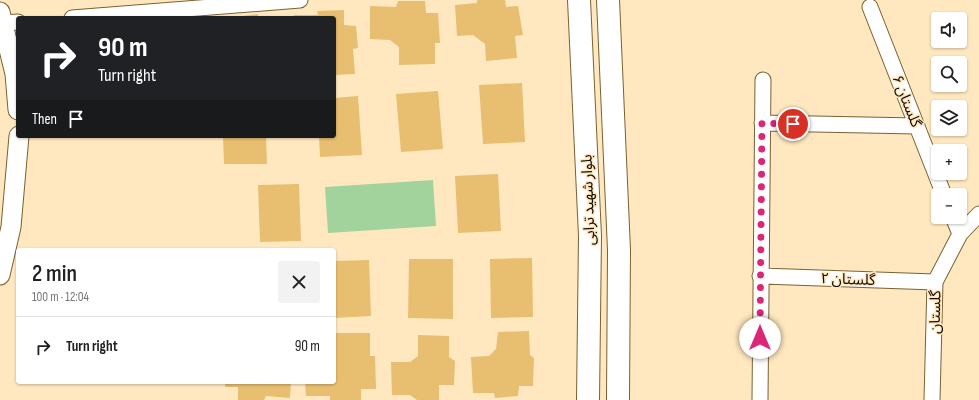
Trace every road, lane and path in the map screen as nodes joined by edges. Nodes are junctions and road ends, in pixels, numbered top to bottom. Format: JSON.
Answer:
{"nodes":[{"id":1,"x":300,"y":0,"type":"edge"},
{"id":2,"x":578,"y":0,"type":"edge"},
{"id":3,"x":608,"y":0,"type":"edge"},
{"id":4,"x":870,"y":7,"type":"dead end"},
{"id":5,"x":97,"y":16,"type":"edge"},
{"id":6,"x":7,"y":19,"type":"edge"},
{"id":7,"x":763,"y":80,"type":"dead end"},
{"id":8,"x":16,"y":86,"type":"edge"},
{"id":9,"x":762,"y":123,"type":"junction"},
{"id":10,"x":917,"y":126,"type":"junction"},
{"id":11,"x":20,"y":138,"type":"edge"},
{"id":12,"x":941,"y":188,"type":"edge"},
{"id":13,"x":979,"y":214,"type":"edge"},
{"id":14,"x":956,"y":224,"type":"edge"},
{"id":15,"x":960,"y":234,"type":"junction"},
{"id":16,"x":0,"y":273,"type":"edge"},
{"id":17,"x":760,"y":276,"type":"junction"},
{"id":18,"x":935,"y":282,"type":"junction"},
{"id":19,"x":588,"y":400,"type":"edge"},
{"id":20,"x":618,"y":400,"type":"edge"},
{"id":21,"x":760,"y":400,"type":"edge"},
{"id":22,"x":932,"y":400,"type":"edge"}],
"edges":[{"from":1,"to":5,"type":"street"},
{"from":2,"to":19,"type":"main road","name":"بلوار شهید ترابی"},
{"from":3,"to":20,"type":"main road","name":"بلوار شهید ترابی"},
{"from":4,"to":10,"type":"street","name":"گلستان ۶"},
{"from":6,"to":8,"type":"street"},
{"from":7,"to":9,"type":"street"},
{"from":9,"to":10,"type":"street"},
{"from":9,"to":17,"type":"street"},
{"from":10,"to":12,"type":"street","name":"گلستان ۶"},
{"from":11,"to":16,"type":"street"},
{"from":13,"to":15,"type":"street","name":"گلستان"},
{"from":14,"to":15,"type":"street"},
{"from":15,"to":18,"type":"street","name":"گلستان"},
{"from":17,"to":18,"type":"street","name":"گلستان ۲"},
{"from":17,"to":21,"type":"street"},
{"from":18,"to":22,"type":"street","name":"گلستان"}]}
